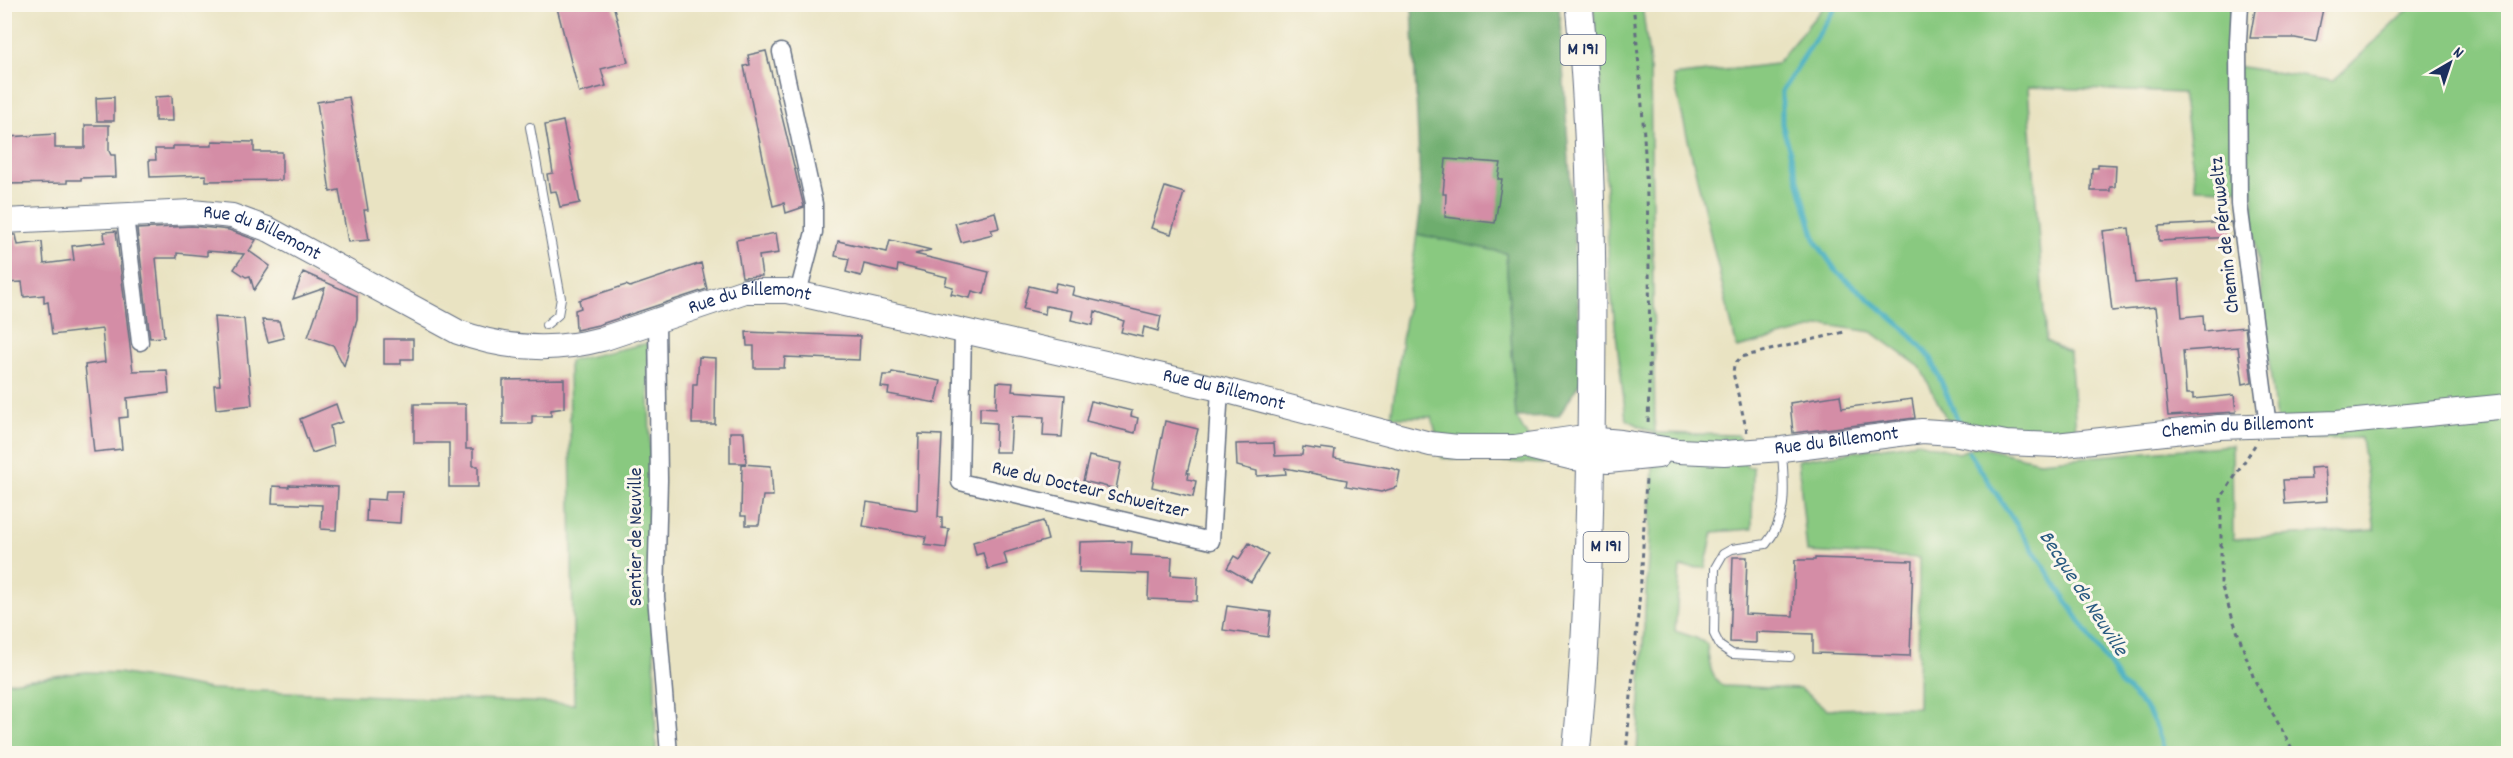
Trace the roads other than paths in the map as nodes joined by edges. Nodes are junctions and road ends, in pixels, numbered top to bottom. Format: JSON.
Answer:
{"nodes":[{"id":1,"x":1579,"y":4,"type":"edge"},
{"id":2,"x":2240,"y":4,"type":"edge"},
{"id":3,"x":781,"y":52,"type":"dead end"},
{"id":4,"x":530,"y":127,"type":"dead end"},
{"id":5,"x":125,"y":216,"type":"junction"},
{"id":6,"x":4,"y":221,"type":"edge"},
{"id":7,"x":798,"y":293,"type":"junction"},
{"id":8,"x":657,"y":321,"type":"junction"},
{"id":9,"x":546,"y":325,"type":"dead end"},
{"id":10,"x":963,"y":330,"type":"junction"},
{"id":11,"x":140,"y":342,"type":"dead end"},
{"id":12,"x":1220,"y":388,"type":"junction"},
{"id":13,"x":2508,"y":406,"type":"edge"},
{"id":14,"x":2268,"y":426,"type":"junction"},
{"id":15,"x":1968,"y":437,"type":"joint"},
{"id":16,"x":1782,"y":449,"type":"junction"},
{"id":17,"x":1600,"y":450,"type":"junction"},
{"id":18,"x":1790,"y":657,"type":"dead end"},
{"id":19,"x":669,"y":753,"type":"edge"},
{"id":20,"x":1576,"y":753,"type":"edge"}],
"edges":[{"from":1,"to":17,"type":"main road","number":"M 191"},
{"from":2,"to":14,"type":"street","name":"Chemin de Péruweltz"},
{"from":3,"to":7,"type":"street"},
{"from":4,"to":9,"type":"lane"},
{"from":5,"to":6,"type":"street","name":"Rue du Billemont"},
{"from":5,"to":8,"type":"street","name":"Rue du Billemont"},
{"from":5,"to":11,"type":"street"},
{"from":7,"to":8,"type":"street","name":"Rue du Billemont"},
{"from":7,"to":10,"type":"street","name":"Rue du Billemont"},
{"from":8,"to":19,"type":"street","name":"Sentier de Neuville"},
{"from":10,"to":12,"type":"street","name":"Rue du Billemont"},
{"from":10,"to":12,"type":"street","name":"Rue du Docteur Schweitzer"},
{"from":12,"to":17,"type":"street","name":"Rue du Billemont"},
{"from":13,"to":14,"type":"street","name":"Chemin du Billemont"},
{"from":14,"to":15,"type":"street","name":"Chemin du Billemont"},
{"from":15,"to":16,"type":"street","name":"Rue du Billemont"},
{"from":16,"to":17,"type":"street","name":"Rue du Billemont"},
{"from":16,"to":18,"type":"lane"},
{"from":17,"to":20,"type":"main road","number":"M 191"}]}
